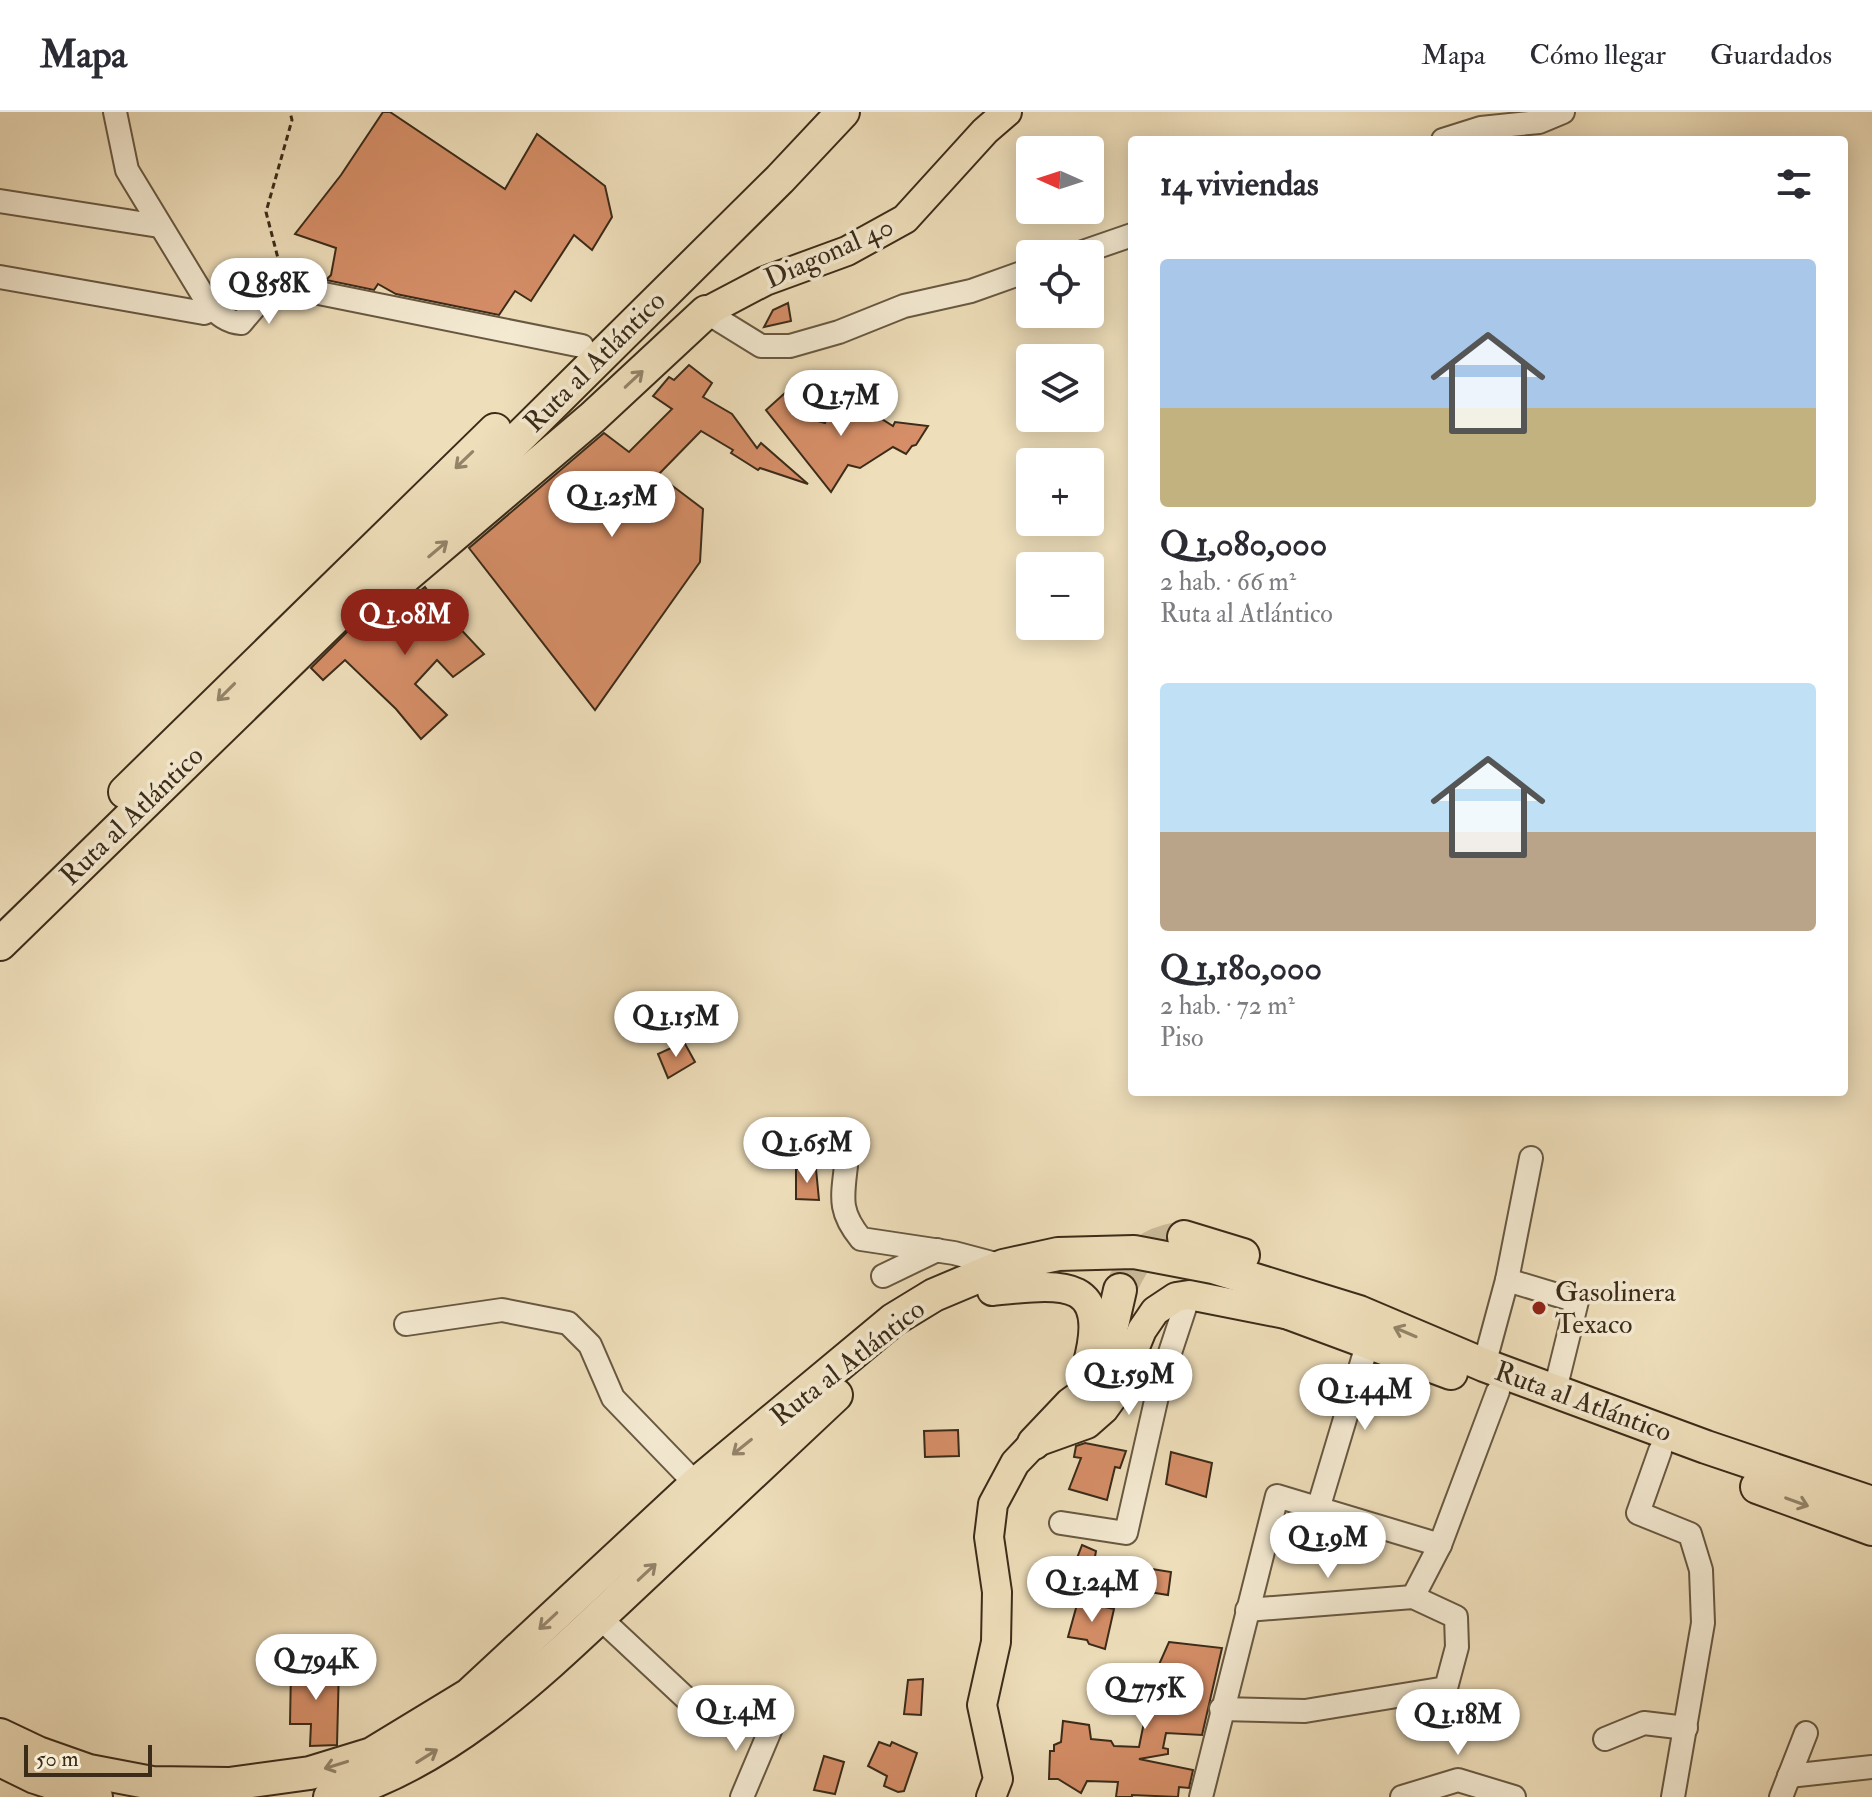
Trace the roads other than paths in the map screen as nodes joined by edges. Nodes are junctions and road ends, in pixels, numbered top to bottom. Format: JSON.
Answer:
{"nodes":[{"id":1,"x":115,"y":112,"type":"edge"},
{"id":2,"x":820,"y":112,"type":"edge"},
{"id":3,"x":843,"y":112,"type":"edge"},
{"id":4,"x":1007,"y":112,"type":"edge"},
{"id":5,"x":1563,"y":112,"type":"edge"},
{"id":6,"x":1456,"y":136,"type":"edge"},
{"id":7,"x":0,"y":201,"type":"edge"},
{"id":8,"x":159,"y":226,"type":"junction"},
{"id":9,"x":1128,"y":236,"type":"edge"},
{"id":10,"x":1104,"y":245,"type":"edge"},
{"id":11,"x":1016,"y":275,"type":"edge"},
{"id":12,"x":0,"y":277,"type":"edge"},
{"id":13,"x":213,"y":309,"type":"junction"},
{"id":14,"x":706,"y":312,"type":"junction"},
{"id":15,"x":582,"y":346,"type":"junction"},
{"id":16,"x":246,"y":704,"type":"junction"},
{"id":17,"x":0,"y":915,"type":"edge"},
{"id":18,"x":0,"y":944,"type":"edge"},
{"id":19,"x":1531,"y":1158,"type":"dead end"},
{"id":20,"x":846,"y":1166,"type":"dead end"},
{"id":21,"x":1184,"y":1237,"type":"tunnel mouth"},
{"id":22,"x":938,"y":1250,"type":"junction"},
{"id":23,"x":883,"y":1276,"type":"dead end"},
{"id":24,"x":997,"y":1278,"type":"junction"},
{"id":25,"x":1507,"y":1280,"type":"junction"},
{"id":26,"x":1120,"y":1290,"type":"tunnel mouth"},
{"id":27,"x":1189,"y":1295,"type":"junction"},
{"id":28,"x":1305,"y":1318,"type":"junction"},
{"id":29,"x":406,"y":1324,"type":"dead end"},
{"id":30,"x":1364,"y":1327,"type":"junction"},
{"id":31,"x":1491,"y":1378,"type":"junction"},
{"id":32,"x":1555,"y":1390,"type":"junction"},
{"id":33,"x":1071,"y":1404,"type":"junction"},
{"id":34,"x":1034,"y":1443,"type":"junction"},
{"id":35,"x":1660,"y":1451,"type":"junction"},
{"id":36,"x":696,"y":1484,"type":"junction"},
{"id":37,"x":1872,"y":1503,"type":"edge"},
{"id":38,"x":1318,"y":1509,"type":"junction"},
{"id":39,"x":1061,"y":1523,"type":"dead end"},
{"id":40,"x":1872,"y":1529,"type":"edge"},
{"id":41,"x":1440,"y":1545,"type":"junction"},
{"id":42,"x":1413,"y":1597,"type":"junction"},
{"id":43,"x":1247,"y":1610,"type":"junction"},
{"id":44,"x":599,"y":1617,"type":"junction"},
{"id":45,"x":690,"y":1702,"type":"dead end"},
{"id":46,"x":1221,"y":1709,"type":"junction"},
{"id":47,"x":772,"y":1726,"type":"dead end"},
{"id":48,"x":1686,"y":1728,"type":"junction"},
{"id":49,"x":1806,"y":1733,"type":"dead end"},
{"id":50,"x":0,"y":1735,"type":"edge"},
{"id":51,"x":1605,"y":1739,"type":"dead end"},
{"id":52,"x":0,"y":1760,"type":"edge"},
{"id":53,"x":1872,"y":1767,"type":"edge"},
{"id":54,"x":1785,"y":1787,"type":"edge"},
{"id":55,"x":96,"y":1797,"type":"edge"},
{"id":56,"x":330,"y":1797,"type":"edge"},
{"id":57,"x":742,"y":1797,"type":"edge"},
{"id":58,"x":992,"y":1797,"type":"edge"},
{"id":59,"x":1201,"y":1797,"type":"edge"},
{"id":60,"x":1402,"y":1797,"type":"edge"},
{"id":61,"x":1514,"y":1797,"type":"edge"},
{"id":62,"x":1673,"y":1797,"type":"edge"}],
"edges":[{"from":1,"to":8,"type":"street"},
{"from":2,"to":15,"type":"highway","name":"Ruta al Atlántico"},
{"from":3,"to":16,"type":"highway","name":"Ruta al Atlántico"},
{"from":4,"to":14,"type":"main road","name":"Diagonal 40"},
{"from":5,"to":6,"type":"street"},
{"from":7,"to":8,"type":"street"},
{"from":8,"to":13,"type":"street"},
{"from":9,"to":10,"type":"street"},
{"from":11,"to":14,"type":"street"},
{"from":12,"to":13,"type":"street"},
{"from":13,"to":15,"type":"street"},
{"from":16,"to":14,"type":"highway","one_way":true},
{"from":15,"to":17,"type":"highway","name":"Ruta al Atlántico","one_way":true},
{"from":16,"to":18,"type":"highway","name":"Ruta al Atlántico"},
{"from":19,"to":25,"type":"street"},
{"from":20,"to":22,"type":"street"},
{"from":21,"to":30,"type":"highway"},
{"from":22,"to":23,"type":"street"},
{"from":22,"to":24,"type":"street"},
{"from":24,"to":28,"type":"highway","name":"Ruta al Atlántico"},
{"from":24,"to":30,"type":"highway","name":"Ruta al Atlántico"},
{"from":24,"to":33,"type":"main road"},
{"from":24,"to":36,"type":"highway","name":"Ruta al Atlántico","one_way":true},
{"from":44,"to":24,"type":"highway","name":"Ruta al Atlántico","one_way":true},
{"from":25,"to":31,"type":"street"},
{"from":25,"to":32,"type":"street"},
{"from":26,"to":33,"type":"highway"},
{"from":27,"to":28,"type":"main road"},
{"from":27,"to":34,"type":"main road"},
{"from":27,"to":39,"type":"street"},
{"from":28,"to":30,"type":"highway","name":"Ruta al Atlántico"},
{"from":29,"to":36,"type":"street"},
{"from":30,"to":31,"type":"highway","name":"Ruta al Atlántico"},
{"from":30,"to":38,"type":"street"},
{"from":31,"to":32,"type":"highway","name":"Ruta al Atlántico"},
{"from":31,"to":35,"type":"highway","name":"Ruta al Atlántico"},
{"from":31,"to":41,"type":"street"},
{"from":32,"to":37,"type":"highway","name":"Ruta al Atlántico"},
{"from":33,"to":34,"type":"highway"},
{"from":34,"to":58,"type":"main road"},
{"from":35,"to":40,"type":"highway","name":"Ruta al Atlántico","one_way":true},
{"from":35,"to":48,"type":"street"},
{"from":36,"to":50,"type":"highway","name":"Ruta al Atlántico","one_way":true},
{"from":38,"to":41,"type":"street"},
{"from":38,"to":43,"type":"street"},
{"from":41,"to":42,"type":"street"},
{"from":42,"to":43,"type":"street"},
{"from":42,"to":46,"type":"street"},
{"from":43,"to":46,"type":"street"},
{"from":44,"to":45,"type":"street"},
{"from":56,"to":44,"type":"highway","name":"Ruta al Atlántico","one_way":true},
{"from":46,"to":59,"type":"street"},
{"from":47,"to":57,"type":"street"},
{"from":48,"to":51,"type":"street"},
{"from":48,"to":62,"type":"street"},
{"from":49,"to":54,"type":"street"},
{"from":52,"to":55,"type":"highway"},
{"from":53,"to":54,"type":"street"},
{"from":60,"to":61,"type":"street"}]}
